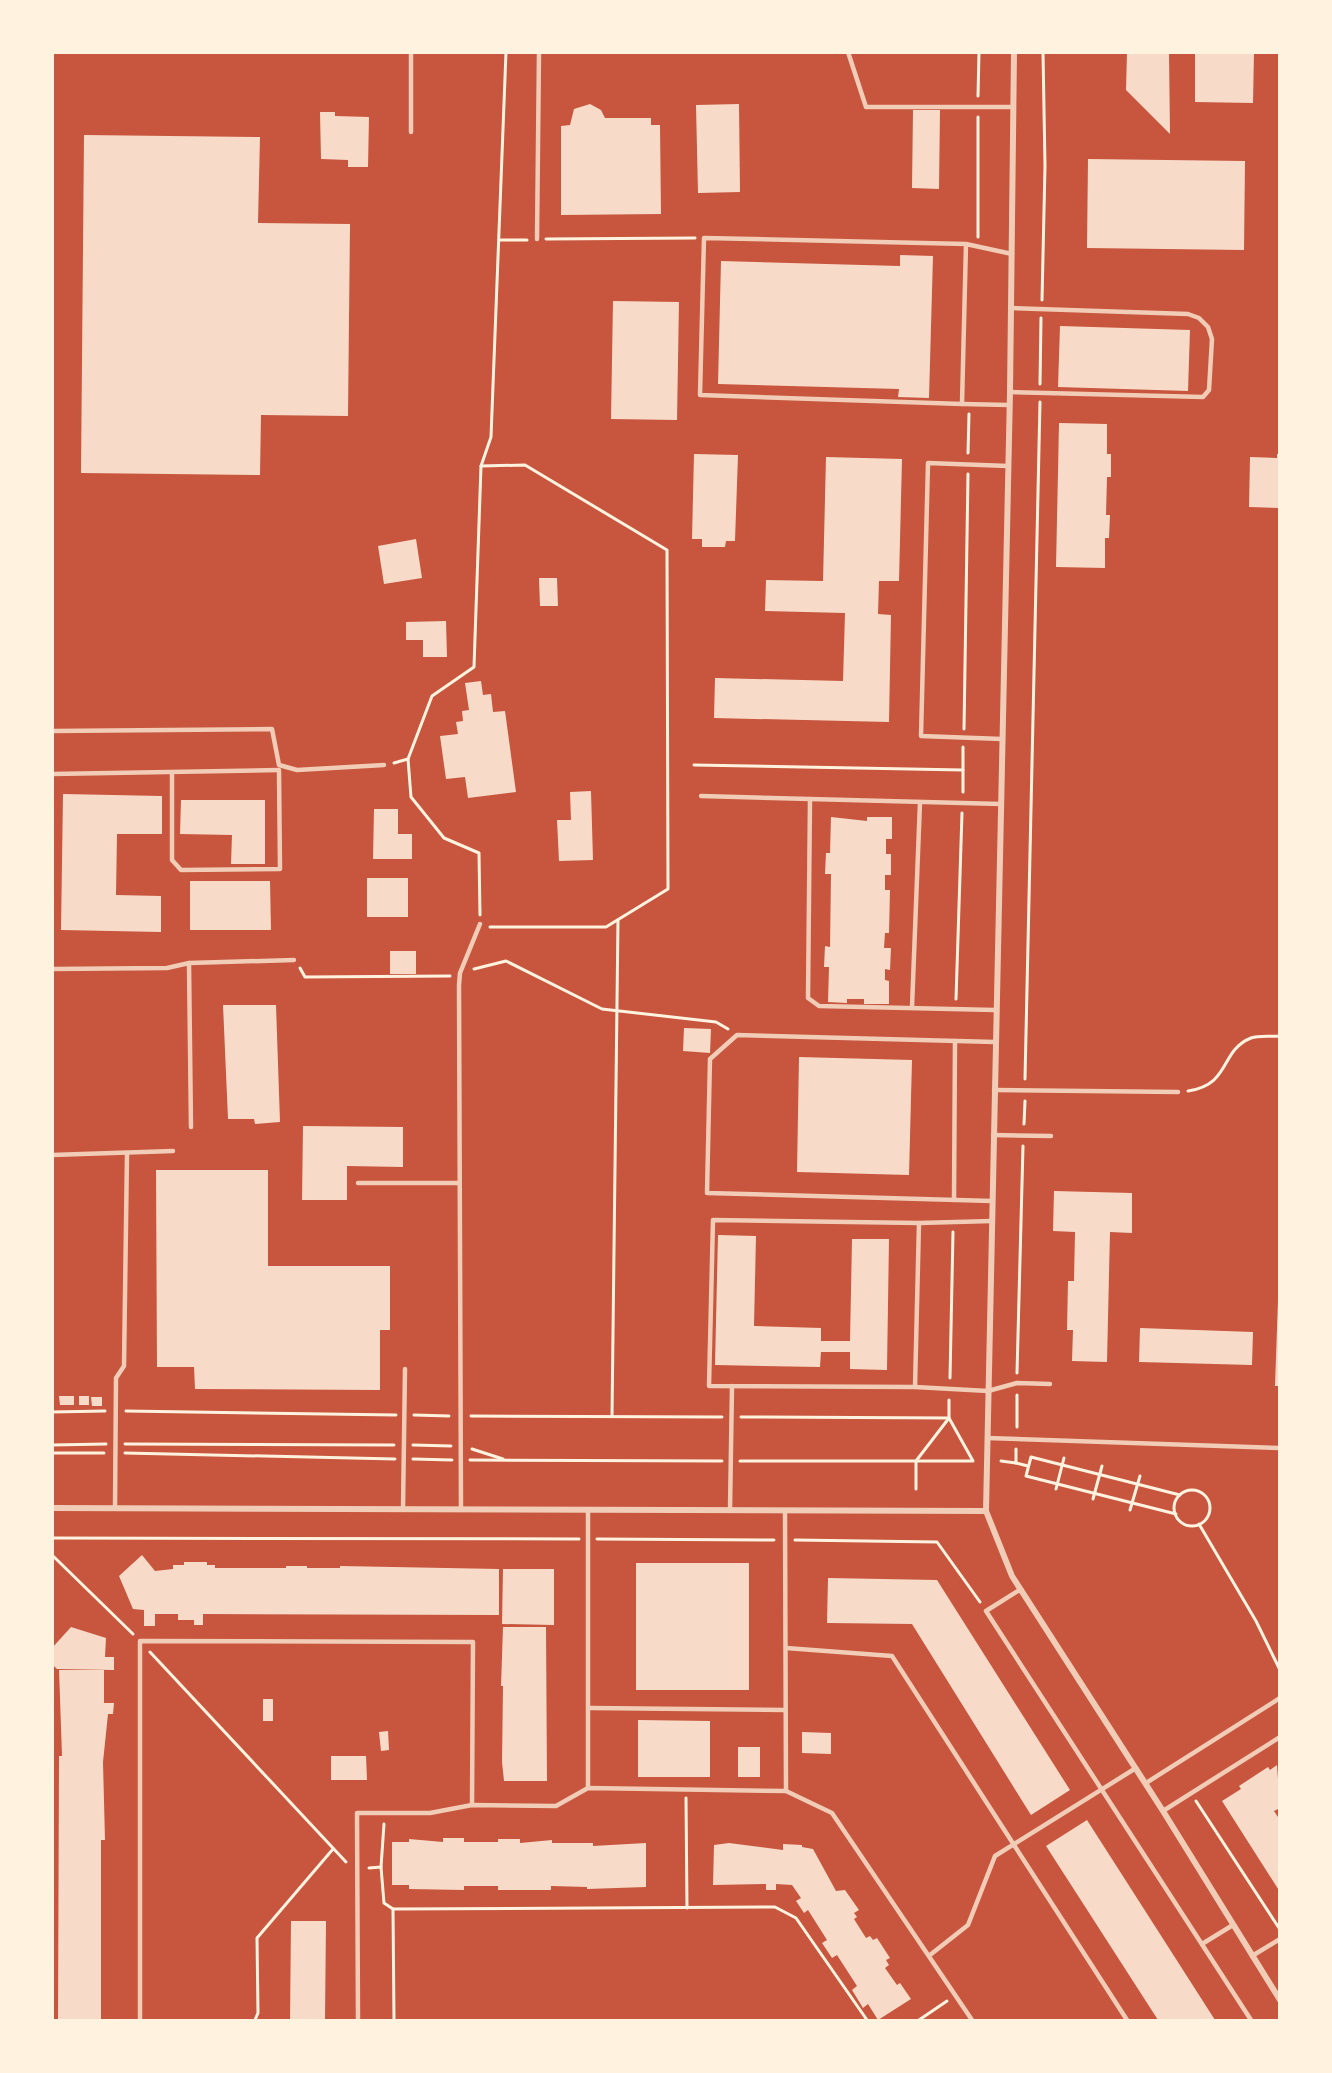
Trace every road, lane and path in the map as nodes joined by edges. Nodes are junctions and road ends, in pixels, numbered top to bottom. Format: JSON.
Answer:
{"nodes":[{"id":1,"x":411,"y":52,"type":"edge"},
{"id":2,"x":506,"y":52,"type":"edge"},
{"id":3,"x":539,"y":52,"type":"edge"},
{"id":4,"x":848,"y":52,"type":"edge"},
{"id":5,"x":979,"y":52,"type":"edge"},
{"id":6,"x":1014,"y":52,"type":"edge"},
{"id":7,"x":1043,"y":52,"type":"edge"},
{"id":8,"x":978,"y":107,"type":"junction"},
{"id":9,"x":1013,"y":107,"type":"junction"},
{"id":10,"x":411,"y":132,"type":"dead end"},
{"id":11,"x":704,"y":238,"type":"junction"},
{"id":12,"x":537,"y":239,"type":"junction"},
{"id":13,"x":499,"y":240,"type":"junction"},
{"id":14,"x":966,"y":244,"type":"junction"},
{"id":15,"x":978,"y":247,"type":"junction"},
{"id":16,"x":1012,"y":254,"type":"junction"},
{"id":17,"x":1011,"y":308,"type":"junction"},
{"id":18,"x":1041,"y":310,"type":"junction"},
{"id":19,"x":1010,"y":392,"type":"junction"},
{"id":20,"x":1040,"y":393,"type":"junction"},
{"id":21,"x":963,"y":404,"type":"junction"},
{"id":22,"x":969,"y":404,"type":"junction"},
{"id":23,"x":1010,"y":405,"type":"junction"},
{"id":24,"x":968,"y":465,"type":"junction"},
{"id":25,"x":481,"y":466,"type":"junction"},
{"id":26,"x":1008,"y":466,"type":"junction"},
{"id":27,"x":52,"y":731,"type":"edge"},
{"id":28,"x":963,"y":738,"type":"junction"},
{"id":29,"x":1002,"y":739,"type":"junction"},
{"id":30,"x":384,"y":765,"type":"dead end"},
{"id":31,"x":694,"y":765,"type":"dead end"},
{"id":32,"x":279,"y":768,"type":"junction"},
{"id":33,"x":963,"y":770,"type":"junction"},
{"id":34,"x":172,"y":773,"type":"junction"},
{"id":35,"x":52,"y":774,"type":"edge"},
{"id":36,"x":701,"y":795,"type":"dead end"},
{"id":37,"x":810,"y":799,"type":"junction"},
{"id":38,"x":920,"y":802,"type":"junction"},
{"id":39,"x":963,"y":803,"type":"junction"},
{"id":40,"x":1000,"y":804,"type":"junction"},
{"id":41,"x":618,"y":920,"type":"junction"},
{"id":42,"x":479,"y":926,"type":"junction"},
{"id":43,"x":294,"y":960,"type":"joint"},
{"id":44,"x":189,"y":963,"type":"junction"},
{"id":45,"x":52,"y":969,"type":"edge"},
{"id":46,"x":460,"y":973,"type":"junction"},
{"id":47,"x":912,"y":1007,"type":"junction"},
{"id":48,"x":956,"y":1008,"type":"junction"},
{"id":49,"x":995,"y":1010,"type":"junction"},
{"id":50,"x":616,"y":1011,"type":"junction"},
{"id":51,"x":737,"y":1035,"type":"junction"},
{"id":52,"x":1280,"y":1036,"type":"edge"},
{"id":53,"x":955,"y":1041,"type":"junction"},
{"id":54,"x":995,"y":1042,"type":"junction"},
{"id":55,"x":994,"y":1090,"type":"junction"},
{"id":56,"x":1025,"y":1090,"type":"junction"},
{"id":57,"x":1178,"y":1092,"type":"joint"},
{"id":58,"x":191,"y":1126,"type":"dead end"},
{"id":59,"x":993,"y":1135,"type":"junction"},
{"id":60,"x":1024,"y":1136,"type":"junction"},
{"id":61,"x":1051,"y":1136,"type":"dead end"},
{"id":62,"x":173,"y":1151,"type":"dead end"},
{"id":63,"x":127,"y":1154,"type":"junction"},
{"id":64,"x":52,"y":1155,"type":"edge"},
{"id":65,"x":358,"y":1183,"type":"dead end"},
{"id":66,"x":459,"y":1183,"type":"junction"},
{"id":67,"x":954,"y":1200,"type":"junction"},
{"id":68,"x":992,"y":1201,"type":"junction"},
{"id":69,"x":953,"y":1220,"type":"junction"},
{"id":70,"x":992,"y":1221,"type":"junction"},
{"id":71,"x":919,"y":1223,"type":"junction"},
{"id":72,"x":405,"y":1369,"type":"dead end"},
{"id":73,"x":1017,"y":1383,"type":"junction"},
{"id":74,"x":1050,"y":1384,"type":"dead end"},
{"id":75,"x":732,"y":1386,"type":"junction"},
{"id":76,"x":915,"y":1387,"type":"junction"},
{"id":77,"x":949,"y":1391,"type":"junction"},
{"id":78,"x":988,"y":1391,"type":"junction"},
{"id":79,"x":116,"y":1411,"type":"junction"},
{"id":80,"x":52,"y":1412,"type":"edge"},
{"id":81,"x":404,"y":1415,"type":"junction"},
{"id":82,"x":461,"y":1416,"type":"junction"},
{"id":83,"x":612,"y":1416,"type":"junction"},
{"id":84,"x":732,"y":1417,"type":"junction"},
{"id":85,"x":949,"y":1418,"type":"junction"},
{"id":86,"x":987,"y":1438,"type":"junction"},
{"id":87,"x":1016,"y":1439,"type":"junction"},
{"id":88,"x":115,"y":1444,"type":"junction"},
{"id":89,"x":52,"y":1445,"type":"edge"},
{"id":90,"x":404,"y":1445,"type":"junction"},
{"id":91,"x":461,"y":1446,"type":"junction"},
{"id":92,"x":1280,"y":1448,"type":"edge"},
{"id":93,"x":115,"y":1452,"type":"junction"},
{"id":94,"x":52,"y":1453,"type":"edge"},
{"id":95,"x":1064,"y":1458,"type":"dead end"},
{"id":96,"x":404,"y":1459,"type":"junction"},
{"id":97,"x":460,"y":1460,"type":"junction"},
{"id":98,"x":508,"y":1460,"type":"junction"},
{"id":99,"x":731,"y":1461,"type":"junction"},
{"id":100,"x":916,"y":1461,"type":"junction"},
{"id":101,"x":1001,"y":1461,"type":"dead end"},
{"id":102,"x":1016,"y":1463,"type":"junction"},
{"id":103,"x":1063,"y":1465,"type":"junction"},
{"id":104,"x":1029,"y":1466,"type":"junction"},
{"id":105,"x":1102,"y":1466,"type":"dead end"},
{"id":106,"x":1100,"y":1474,"type":"junction"},
{"id":107,"x":1140,"y":1476,"type":"dead end"},
{"id":108,"x":1057,"y":1484,"type":"junction"},
{"id":109,"x":1138,"y":1484,"type":"junction"},
{"id":110,"x":1056,"y":1489,"type":"dead end"},
{"id":111,"x":916,"y":1490,"type":"dead end"},
{"id":112,"x":1094,"y":1493,"type":"junction"},
{"id":113,"x":1180,"y":1495,"type":"junction"},
{"id":114,"x":1093,"y":1499,"type":"dead end"},
{"id":115,"x":1132,"y":1503,"type":"junction"},
{"id":116,"x":52,"y":1508,"type":"edge"},
{"id":117,"x":115,"y":1508,"type":"junction"},
{"id":118,"x":403,"y":1509,"type":"junction"},
{"id":119,"x":461,"y":1509,"type":"junction"},
{"id":120,"x":1130,"y":1509,"type":"dead end"},
{"id":121,"x":588,"y":1510,"type":"junction"},
{"id":122,"x":730,"y":1510,"type":"junction"},
{"id":123,"x":785,"y":1510,"type":"junction"},
{"id":124,"x":986,"y":1511,"type":"junction"},
{"id":125,"x":1176,"y":1514,"type":"junction"},
{"id":126,"x":1199,"y":1524,"type":"junction"},
{"id":127,"x":52,"y":1538,"type":"edge"},
{"id":128,"x":588,"y":1539,"type":"junction"},
{"id":129,"x":785,"y":1540,"type":"junction"},
{"id":130,"x":52,"y":1555,"type":"edge"},
{"id":131,"x":1021,"y":1589,"type":"junction"},
{"id":132,"x":986,"y":1611,"type":"junction"},
{"id":133,"x":140,"y":1641,"type":"junction"},
{"id":134,"x":786,"y":1648,"type":"junction"},
{"id":135,"x":1280,"y":1670,"type":"edge"},
{"id":136,"x":1280,"y":1698,"type":"edge"},
{"id":137,"x":590,"y":1708,"type":"junction"},
{"id":138,"x":785,"y":1710,"type":"junction"},
{"id":139,"x":1280,"y":1737,"type":"edge"},
{"id":140,"x":1136,"y":1768,"type":"junction"},
{"id":141,"x":1146,"y":1783,"type":"junction"},
{"id":142,"x":588,"y":1788,"type":"junction"},
{"id":143,"x":1103,"y":1788,"type":"junction"},
{"id":144,"x":686,"y":1790,"type":"junction"},
{"id":145,"x":786,"y":1791,"type":"junction"},
{"id":146,"x":1187,"y":1796,"type":"junction"},
{"id":147,"x":472,"y":1805,"type":"junction"},
{"id":148,"x":1163,"y":1811,"type":"junction"},
{"id":149,"x":385,"y":1813,"type":"junction"},
{"id":150,"x":1014,"y":1844,"type":"junction"},
{"id":151,"x":333,"y":1849,"type":"junction"},
{"id":152,"x":357,"y":1868,"type":"junction"},
{"id":153,"x":381,"y":1868,"type":"junction"},
{"id":154,"x":357,"y":1875,"type":"junction"},
{"id":155,"x":687,"y":1908,"type":"junction"},
{"id":156,"x":393,"y":1909,"type":"junction"},
{"id":157,"x":1233,"y":1925,"type":"junction"},
{"id":158,"x":1280,"y":1929,"type":"edge"},
{"id":159,"x":1280,"y":1939,"type":"edge"},
{"id":160,"x":1202,"y":1944,"type":"junction"},
{"id":161,"x":930,"y":1954,"type":"junction"},
{"id":162,"x":1252,"y":1956,"type":"junction"},
{"id":163,"x":956,"y":1995,"type":"junction"},
{"id":164,"x":1280,"y":2000,"type":"edge"},
{"id":165,"x":140,"y":2020,"type":"edge"},
{"id":166,"x":255,"y":2020,"type":"edge"},
{"id":167,"x":357,"y":2020,"type":"edge"},
{"id":168,"x":394,"y":2020,"type":"edge"},
{"id":169,"x":867,"y":2020,"type":"edge"},
{"id":170,"x":919,"y":2020,"type":"edge"},
{"id":171,"x":972,"y":2020,"type":"edge"},
{"id":172,"x":1127,"y":2020,"type":"edge"},
{"id":173,"x":1251,"y":2020,"type":"edge"}],
"edges":[{"from":1,"to":10,"type":"lane"},
{"from":2,"to":13,"type":"path"},
{"from":3,"to":12,"type":"lane"},
{"from":4,"to":8,"type":"lane"},
{"from":5,"to":8,"type":"path"},
{"from":6,"to":9,"type":"street"},
{"from":7,"to":18,"type":"path"},
{"from":8,"to":9,"type":"lane"},
{"from":8,"to":15,"type":"path"},
{"from":9,"to":16,"type":"street"},
{"from":11,"to":12,"type":"path"},
{"from":11,"to":14,"type":"lane"},
{"from":11,"to":21,"type":"lane"},
{"from":12,"to":13,"type":"path"},
{"from":13,"to":25,"type":"path"},
{"from":14,"to":15,"type":"lane"},
{"from":14,"to":21,"type":"lane"},
{"from":15,"to":16,"type":"lane"},
{"from":16,"to":17,"type":"street"},
{"from":17,"to":18,"type":"lane"},
{"from":17,"to":19,"type":"street"},
{"from":18,"to":20,"type":"path"},
{"from":18,"to":20,"type":"lane"},
{"from":19,"to":20,"type":"lane"},
{"from":19,"to":23,"type":"street"},
{"from":20,"to":56,"type":"path"},
{"from":21,"to":22,"type":"lane"},
{"from":22,"to":23,"type":"lane"},
{"from":22,"to":24,"type":"path"},
{"from":23,"to":26,"type":"street"},
{"from":24,"to":26,"type":"lane"},
{"from":24,"to":28,"type":"path"},
{"from":24,"to":28,"type":"lane"},
{"from":25,"to":41,"type":"path"},
{"from":25,"to":42,"type":"path"},
{"from":26,"to":29,"type":"street"},
{"from":27,"to":32,"type":"lane"},
{"from":28,"to":29,"type":"lane"},
{"from":28,"to":33,"type":"path"},
{"from":29,"to":40,"type":"street"},
{"from":30,"to":32,"type":"lane"},
{"from":31,"to":33,"type":"path"},
{"from":32,"to":34,"type":"lane"},
{"from":32,"to":34,"type":"lane"},
{"from":33,"to":39,"type":"path"},
{"from":34,"to":35,"type":"lane"},
{"from":36,"to":37,"type":"lane"},
{"from":37,"to":38,"type":"lane"},
{"from":37,"to":47,"type":"lane"},
{"from":38,"to":39,"type":"lane"},
{"from":38,"to":47,"type":"lane"},
{"from":39,"to":40,"type":"lane"},
{"from":39,"to":48,"type":"path"},
{"from":40,"to":49,"type":"street"},
{"from":41,"to":42,"type":"path"},
{"from":41,"to":50,"type":"path"},
{"from":42,"to":46,"type":"lane"},
{"from":43,"to":44,"type":"lane"},
{"from":43,"to":46,"type":"path"},
{"from":44,"to":45,"type":"lane"},
{"from":44,"to":58,"type":"lane"},
{"from":46,"to":50,"type":"path"},
{"from":46,"to":66,"type":"lane"},
{"from":47,"to":48,"type":"lane"},
{"from":48,"to":49,"type":"lane"},
{"from":49,"to":54,"type":"street"},
{"from":50,"to":51,"type":"path"},
{"from":50,"to":83,"type":"path"},
{"from":51,"to":53,"type":"lane"},
{"from":51,"to":67,"type":"lane"},
{"from":52,"to":57,"type":"path"},
{"from":53,"to":54,"type":"lane"},
{"from":53,"to":67,"type":"lane"},
{"from":54,"to":55,"type":"street"},
{"from":55,"to":56,"type":"lane"},
{"from":55,"to":59,"type":"street"},
{"from":56,"to":57,"type":"lane"},
{"from":56,"to":60,"type":"path"},
{"from":59,"to":60,"type":"lane"},
{"from":59,"to":68,"type":"street"},
{"from":60,"to":61,"type":"lane"},
{"from":60,"to":73,"type":"path"},
{"from":62,"to":63,"type":"lane"},
{"from":63,"to":64,"type":"lane"},
{"from":63,"to":79,"type":"lane"},
{"from":65,"to":66,"type":"lane"},
{"from":66,"to":82,"type":"lane"},
{"from":67,"to":68,"type":"lane"},
{"from":68,"to":70,"type":"street"},
{"from":69,"to":70,"type":"lane"},
{"from":69,"to":71,"type":"lane"},
{"from":69,"to":77,"type":"path"},
{"from":70,"to":78,"type":"street"},
{"from":71,"to":75,"type":"lane"},
{"from":71,"to":76,"type":"lane"},
{"from":72,"to":81,"type":"lane"},
{"from":73,"to":74,"type":"lane"},
{"from":73,"to":78,"type":"lane"},
{"from":73,"to":87,"type":"path"},
{"from":75,"to":76,"type":"lane"},
{"from":75,"to":84,"type":"lane"},
{"from":76,"to":77,"type":"lane"},
{"from":77,"to":78,"type":"lane"},
{"from":77,"to":85,"type":"path"},
{"from":78,"to":86,"type":"street"},
{"from":79,"to":80,"type":"path"},
{"from":79,"to":81,"type":"path"},
{"from":79,"to":88,"type":"lane"},
{"from":81,"to":82,"type":"path"},
{"from":81,"to":90,"type":"lane"},
{"from":82,"to":83,"type":"path"},
{"from":82,"to":91,"type":"lane"},
{"from":83,"to":84,"type":"path"},
{"from":84,"to":85,"type":"path"},
{"from":84,"to":99,"type":"lane"},
{"from":85,"to":100,"type":"path"},
{"from":85,"to":100,"type":"path"},
{"from":86,"to":87,"type":"lane"},
{"from":86,"to":124,"type":"street"},
{"from":87,"to":92,"type":"lane"},
{"from":87,"to":102,"type":"path"},
{"from":88,"to":89,"type":"path"},
{"from":88,"to":90,"type":"path"},
{"from":88,"to":93,"type":"lane"},
{"from":90,"to":91,"type":"path"},
{"from":90,"to":96,"type":"lane"},
{"from":91,"to":97,"type":"lane"},
{"from":91,"to":98,"type":"path"},
{"from":93,"to":94,"type":"path"},
{"from":93,"to":96,"type":"path"},
{"from":93,"to":117,"type":"lane"},
{"from":95,"to":103,"type":"path"},
{"from":96,"to":97,"type":"path"},
{"from":96,"to":118,"type":"lane"},
{"from":97,"to":98,"type":"path"},
{"from":97,"to":119,"type":"lane"},
{"from":98,"to":99,"type":"path"},
{"from":99,"to":100,"type":"path"},
{"from":99,"to":122,"type":"lane"},
{"from":100,"to":111,"type":"path"},
{"from":101,"to":102,"type":"path"},
{"from":102,"to":104,"type":"path"},
{"from":103,"to":104,"type":"path"},
{"from":103,"to":106,"type":"path"},
{"from":103,"to":108,"type":"path"},
{"from":104,"to":108,"type":"path"},
{"from":105,"to":106,"type":"path"},
{"from":106,"to":109,"type":"path"},
{"from":106,"to":112,"type":"path"},
{"from":107,"to":109,"type":"path"},
{"from":108,"to":110,"type":"path"},
{"from":108,"to":112,"type":"path"},
{"from":109,"to":113,"type":"path"},
{"from":109,"to":115,"type":"path"},
{"from":112,"to":114,"type":"path"},
{"from":112,"to":115,"type":"path"},
{"from":113,"to":125,"type":"path"},
{"from":113,"to":126,"type":"path"},
{"from":115,"to":120,"type":"path"},
{"from":115,"to":125,"type":"path"},
{"from":116,"to":117,"type":"street"},
{"from":117,"to":118,"type":"street"},
{"from":118,"to":119,"type":"street"},
{"from":119,"to":121,"type":"street"},
{"from":121,"to":122,"type":"street"},
{"from":121,"to":128,"type":"lane"},
{"from":122,"to":123,"type":"street"},
{"from":123,"to":124,"type":"street"},
{"from":123,"to":129,"type":"lane"},
{"from":124,"to":131,"type":"street"},
{"from":125,"to":126,"type":"path"},
{"from":126,"to":135,"type":"path"},
{"from":127,"to":128,"type":"path"},
{"from":128,"to":129,"type":"path"},
{"from":128,"to":137,"type":"lane"},
{"from":129,"to":132,"type":"path"},
{"from":129,"to":134,"type":"lane"},
{"from":130,"to":133,"type":"path"},
{"from":131,"to":132,"type":"lane"},
{"from":131,"to":140,"type":"street"},
{"from":132,"to":143,"type":"lane"},
{"from":133,"to":147,"type":"lane"},
{"from":133,"to":151,"type":"path"},
{"from":133,"to":165,"type":"lane"},
{"from":134,"to":138,"type":"lane"},
{"from":134,"to":150,"type":"lane"},
{"from":136,"to":141,"type":"lane"},
{"from":137,"to":138,"type":"lane"},
{"from":137,"to":142,"type":"lane"},
{"from":138,"to":145,"type":"lane"},
{"from":139,"to":146,"type":"lane"},
{"from":140,"to":141,"type":"street"},
{"from":140,"to":143,"type":"lane"},
{"from":141,"to":148,"type":"street"},
{"from":142,"to":144,"type":"lane"},
{"from":142,"to":147,"type":"lane"},
{"from":143,"to":150,"type":"lane"},
{"from":143,"to":160,"type":"lane"},
{"from":144,"to":145,"type":"lane"},
{"from":144,"to":155,"type":"path"},
{"from":145,"to":161,"type":"lane"},
{"from":146,"to":148,"type":"lane"},
{"from":146,"to":158,"type":"path"},
{"from":147,"to":149,"type":"lane"},
{"from":148,"to":157,"type":"street"},
{"from":149,"to":152,"type":"lane"},
{"from":149,"to":153,"type":"path"},
{"from":150,"to":161,"type":"lane"},
{"from":150,"to":172,"type":"lane"},
{"from":151,"to":154,"type":"path"},
{"from":151,"to":166,"type":"path"},
{"from":152,"to":153,"type":"path"},
{"from":152,"to":154,"type":"lane"},
{"from":153,"to":156,"type":"path"},
{"from":154,"to":167,"type":"lane"},
{"from":155,"to":156,"type":"path"},
{"from":155,"to":169,"type":"path"},
{"from":156,"to":168,"type":"path"},
{"from":157,"to":160,"type":"lane"},
{"from":157,"to":162,"type":"street"},
{"from":159,"to":162,"type":"lane"},
{"from":160,"to":173,"type":"lane"},
{"from":161,"to":163,"type":"lane"},
{"from":162,"to":164,"type":"street"},
{"from":163,"to":170,"type":"path"},
{"from":163,"to":171,"type":"lane"}]}
